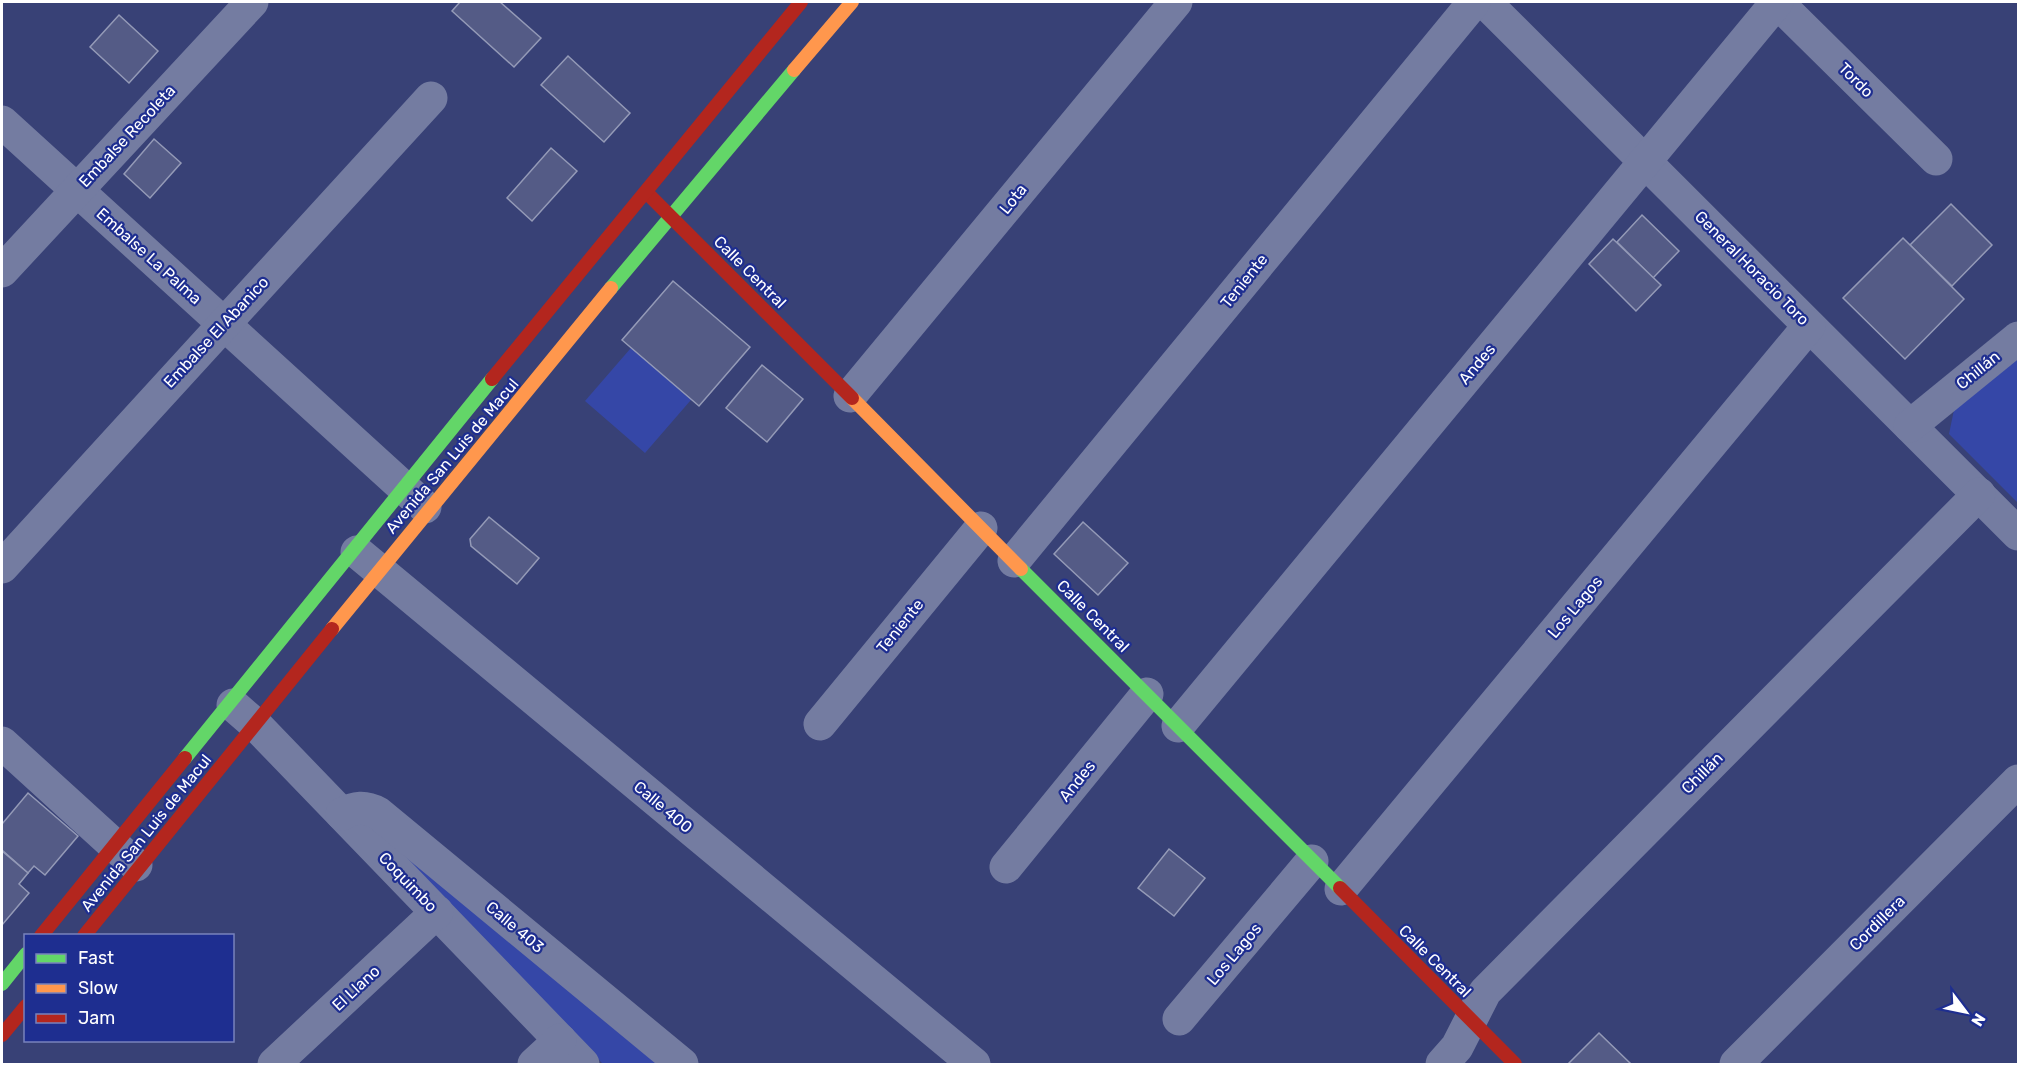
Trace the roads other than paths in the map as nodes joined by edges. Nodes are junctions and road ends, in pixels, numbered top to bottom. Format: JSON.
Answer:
{"nodes":[{"id":1,"x":252,"y":2,"type":"edge"},
{"id":2,"x":801,"y":2,"type":"edge"},
{"id":3,"x":852,"y":2,"type":"edge"},
{"id":4,"x":1176,"y":2,"type":"edge"},
{"id":5,"x":1474,"y":2,"type":"edge"},
{"id":6,"x":1485,"y":2,"type":"edge"},
{"id":7,"x":1777,"y":2,"type":"edge"},
{"id":8,"x":431,"y":98,"type":"dead end"},
{"id":9,"x":2,"y":122,"type":"edge"},
{"id":10,"x":1935,"y":159,"type":"dead end"},
{"id":11,"x":1645,"y":161,"type":"junction"},
{"id":12,"x":76,"y":190,"type":"junction"},
{"id":13,"x":646,"y":192,"type":"junction"},
{"id":14,"x":671,"y":216,"type":"junction"},
{"id":15,"x":2,"y":271,"type":"edge"},
{"id":16,"x":224,"y":324,"type":"junction"},
{"id":17,"x":1809,"y":326,"type":"junction"},
{"id":18,"x":2019,"y":338,"type":"edge"},
{"id":19,"x":850,"y":396,"type":"junction"},
{"id":20,"x":1910,"y":426,"type":"junction"},
{"id":21,"x":404,"y":487,"type":"junction"},
{"id":22,"x":1979,"y":494,"type":"junction"},
{"id":23,"x":429,"y":510,"type":"junction"},
{"id":24,"x":981,"y":528,"type":"junction"},
{"id":25,"x":2019,"y":534,"type":"edge"},
{"id":26,"x":353,"y":549,"type":"junction"},
{"id":27,"x":1014,"y":561,"type":"junction"},
{"id":28,"x":2,"y":567,"type":"edge"},
{"id":29,"x":379,"y":570,"type":"junction"},
{"id":30,"x":1147,"y":694,"type":"junction"},
{"id":31,"x":230,"y":702,"type":"junction"},
{"id":32,"x":819,"y":724,"type":"dead end"},
{"id":33,"x":256,"y":725,"type":"junction"},
{"id":34,"x":1178,"y":726,"type":"junction"},
{"id":35,"x":2,"y":743,"type":"edge"},
{"id":36,"x":2019,"y":781,"type":"edge"},
{"id":37,"x":342,"y":814,"type":"junction"},
{"id":38,"x":115,"y":846,"type":"junction"},
{"id":39,"x":1312,"y":861,"type":"junction"},
{"id":40,"x":1006,"y":867,"type":"dead end"},
{"id":41,"x":140,"y":869,"type":"junction"},
{"id":42,"x":1341,"y":889,"type":"junction"},
{"id":43,"x":437,"y":912,"type":"junction"},
{"id":44,"x":43,"y":934,"type":"edge"},
{"id":45,"x":86,"y":934,"type":"edge"},
{"id":46,"x":24,"y":956,"type":"edge"},
{"id":47,"x":2,"y":984,"type":"edge"},
{"id":48,"x":24,"y":1008,"type":"edge"},
{"id":49,"x":1179,"y":1019,"type":"dead end"},
{"id":50,"x":1471,"y":1020,"type":"junction"},
{"id":51,"x":2,"y":1035,"type":"edge"},
{"id":52,"x":560,"y":1041,"type":"junction"},
{"id":53,"x":274,"y":1065,"type":"edge"},
{"id":54,"x":534,"y":1065,"type":"edge"},
{"id":55,"x":583,"y":1065,"type":"edge"},
{"id":56,"x":682,"y":1065,"type":"edge"},
{"id":57,"x":974,"y":1065,"type":"edge"},
{"id":58,"x":1442,"y":1065,"type":"edge"},
{"id":59,"x":1515,"y":1065,"type":"edge"},
{"id":60,"x":1736,"y":1065,"type":"edge"}],
"edges":[{"from":1,"to":12,"type":"street","name":"Embalse Recoleta"},
{"from":2,"to":13,"type":"street","name":"Avenida San Luis de Macul"},
{"from":3,"to":14,"type":"street","name":"Avenida San Luis de Macul"},
{"from":4,"to":19,"type":"street","name":"Lota"},
{"from":5,"to":27,"type":"street","name":"Teniente"},
{"from":6,"to":11,"type":"street","name":"General Horacio Toro"},
{"from":7,"to":10,"type":"street","name":"Tordo"},
{"from":7,"to":11,"type":"street","name":"Andes"},
{"from":8,"to":16,"type":"street","name":"Embalse El Abanico"},
{"from":9,"to":12,"type":"street","name":"Embalse La Palma"},
{"from":11,"to":17,"type":"street","name":"General Horacio Toro"},
{"from":11,"to":34,"type":"street","name":"Andes"},
{"from":12,"to":15,"type":"street","name":"Embalse Recoleta"},
{"from":12,"to":16,"type":"street","name":"Embalse La Palma"},
{"from":13,"to":14,"type":"street","name":"Calle Central"},
{"from":13,"to":21,"type":"street","name":"Avenida San Luis de Macul"},
{"from":14,"to":19,"type":"street","name":"Calle Central"},
{"from":14,"to":23,"type":"street","name":"Avenida San Luis de Macul"},
{"from":16,"to":21,"type":"street","name":"Embalse La Palma"},
{"from":16,"to":28,"type":"street","name":"Embalse El Abanico"},
{"from":17,"to":20,"type":"street","name":"General Horacio Toro"},
{"from":17,"to":42,"type":"street","name":"Los Lagos"},
{"from":18,"to":20,"type":"street","name":"Chillán"},
{"from":19,"to":24,"type":"street","name":"Calle Central"},
{"from":20,"to":22,"type":"street","name":"General Horacio Toro"},
{"from":21,"to":23,"type":"street","name":"Embalse La Palma"},
{"from":21,"to":26,"type":"street","name":"Avenida San Luis de Macul"},
{"from":22,"to":25,"type":"street","name":"General Horacio Toro"},
{"from":22,"to":50,"type":"street","name":"Chillán"},
{"from":23,"to":29,"type":"street","name":"Avenida San Luis de Macul"},
{"from":24,"to":27,"type":"street","name":"Calle Central"},
{"from":24,"to":32,"type":"street","name":"Teniente"},
{"from":26,"to":29,"type":"street","name":"Calle 400"},
{"from":26,"to":31,"type":"street","name":"Avenida San Luis de Macul"},
{"from":27,"to":30,"type":"street","name":"Calle Central"},
{"from":29,"to":33,"type":"street","name":"Avenida San Luis de Macul"},
{"from":29,"to":57,"type":"street","name":"Calle 400"},
{"from":30,"to":34,"type":"street","name":"Calle Central"},
{"from":30,"to":40,"type":"street","name":"Andes"},
{"from":31,"to":33,"type":"street","name":"Coquimbo"},
{"from":31,"to":38,"type":"street","name":"Avenida San Luis de Macul"},
{"from":33,"to":37,"type":"street","name":"Coquimbo"},
{"from":33,"to":41,"type":"street","name":"Avenida San Luis de Macul"},
{"from":34,"to":39,"type":"street","name":"Calle Central"},
{"from":35,"to":38,"type":"street"},
{"from":36,"to":60,"type":"street","name":"Cordillera"},
{"from":37,"to":43,"type":"street","name":"Coquimbo"},
{"from":37,"to":56,"type":"street","name":"Calle 403"},
{"from":38,"to":41,"type":"street"},
{"from":38,"to":44,"type":"street","name":"Avenida San Luis de Macul"},
{"from":39,"to":42,"type":"street","name":"Calle Central"},
{"from":39,"to":49,"type":"street","name":"Los Lagos"},
{"from":41,"to":45,"type":"street","name":"Avenida San Luis de Macul"},
{"from":42,"to":50,"type":"street","name":"Calle Central"},
{"from":43,"to":52,"type":"street","name":"Coquimbo"},
{"from":43,"to":53,"type":"street","name":"El Llano"},
{"from":46,"to":47,"type":"street"},
{"from":48,"to":51,"type":"street"},
{"from":50,"to":58,"type":"street","name":"Chillán"},
{"from":50,"to":59,"type":"street","name":"Calle Central"},
{"from":52,"to":54,"type":"street"},
{"from":52,"to":55,"type":"street","name":"Coquimbo"}]}
